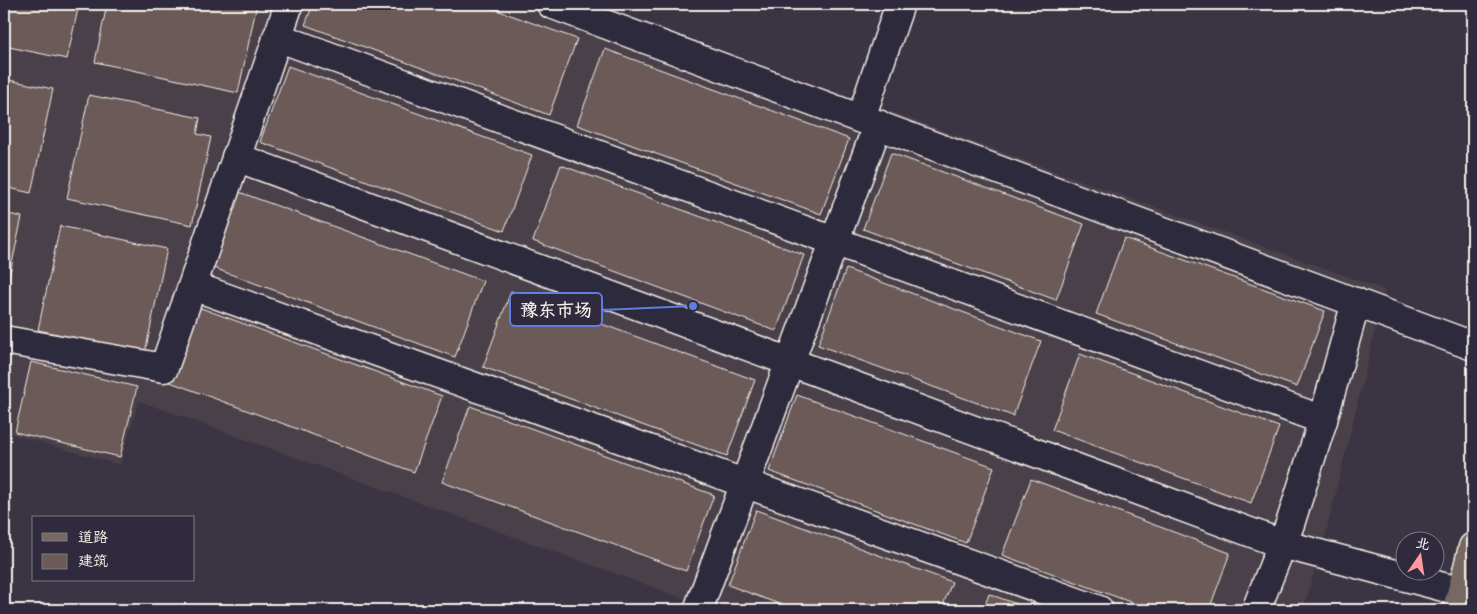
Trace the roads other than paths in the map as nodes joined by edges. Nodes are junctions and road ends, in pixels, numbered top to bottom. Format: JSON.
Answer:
{"nodes":[{"id":1,"x":289,"y":4,"type":"edge"},
{"id":2,"x":551,"y":4,"type":"edge"},
{"id":3,"x":900,"y":4,"type":"edge"},
{"id":4,"x":277,"y":38,"type":"junction"},
{"id":5,"x":870,"y":121,"type":"junction"},
{"id":6,"x":236,"y":157,"type":"junction"},
{"id":7,"x":835,"y":242,"type":"junction"},
{"id":8,"x":193,"y":286,"type":"junction"},
{"id":9,"x":1356,"y":302,"type":"junction"},
{"id":10,"x":4,"y":340,"type":"edge"},
{"id":11,"x":1473,"y":346,"type":"edge"},
{"id":12,"x":790,"y":362,"type":"junction"},
{"id":13,"x":1323,"y":420,"type":"junction"},
{"id":14,"x":745,"y":484,"type":"junction"},
{"id":15,"x":1282,"y":544,"type":"junction"},
{"id":16,"x":1473,"y":547,"type":"edge"},
{"id":17,"x":1459,"y":601,"type":"edge"},
{"id":18,"x":698,"y":610,"type":"edge"},
{"id":19,"x":1099,"y":610,"type":"edge"},
{"id":20,"x":1256,"y":610,"type":"edge"}],
"edges":[{"from":1,"to":4,"type":"street"},
{"from":2,"to":5,"type":"street"},
{"from":3,"to":5,"type":"street"},
{"from":4,"to":6,"type":"street"},
{"from":4,"to":7,"type":"street"},
{"from":5,"to":7,"type":"street"},
{"from":5,"to":9,"type":"street"},
{"from":6,"to":8,"type":"street"},
{"from":6,"to":12,"type":"street"},
{"from":7,"to":12,"type":"street"},
{"from":7,"to":13,"type":"street"},
{"from":8,"to":10,"type":"street"},
{"from":8,"to":14,"type":"street"},
{"from":9,"to":11,"type":"street"},
{"from":9,"to":13,"type":"street"},
{"from":12,"to":14,"type":"street"},
{"from":12,"to":15,"type":"street"},
{"from":13,"to":15,"type":"street"},
{"from":14,"to":18,"type":"street"},
{"from":14,"to":19,"type":"street"},
{"from":15,"to":17,"type":"street"},
{"from":15,"to":20,"type":"street"},
{"from":16,"to":17,"type":"main road"}]}
